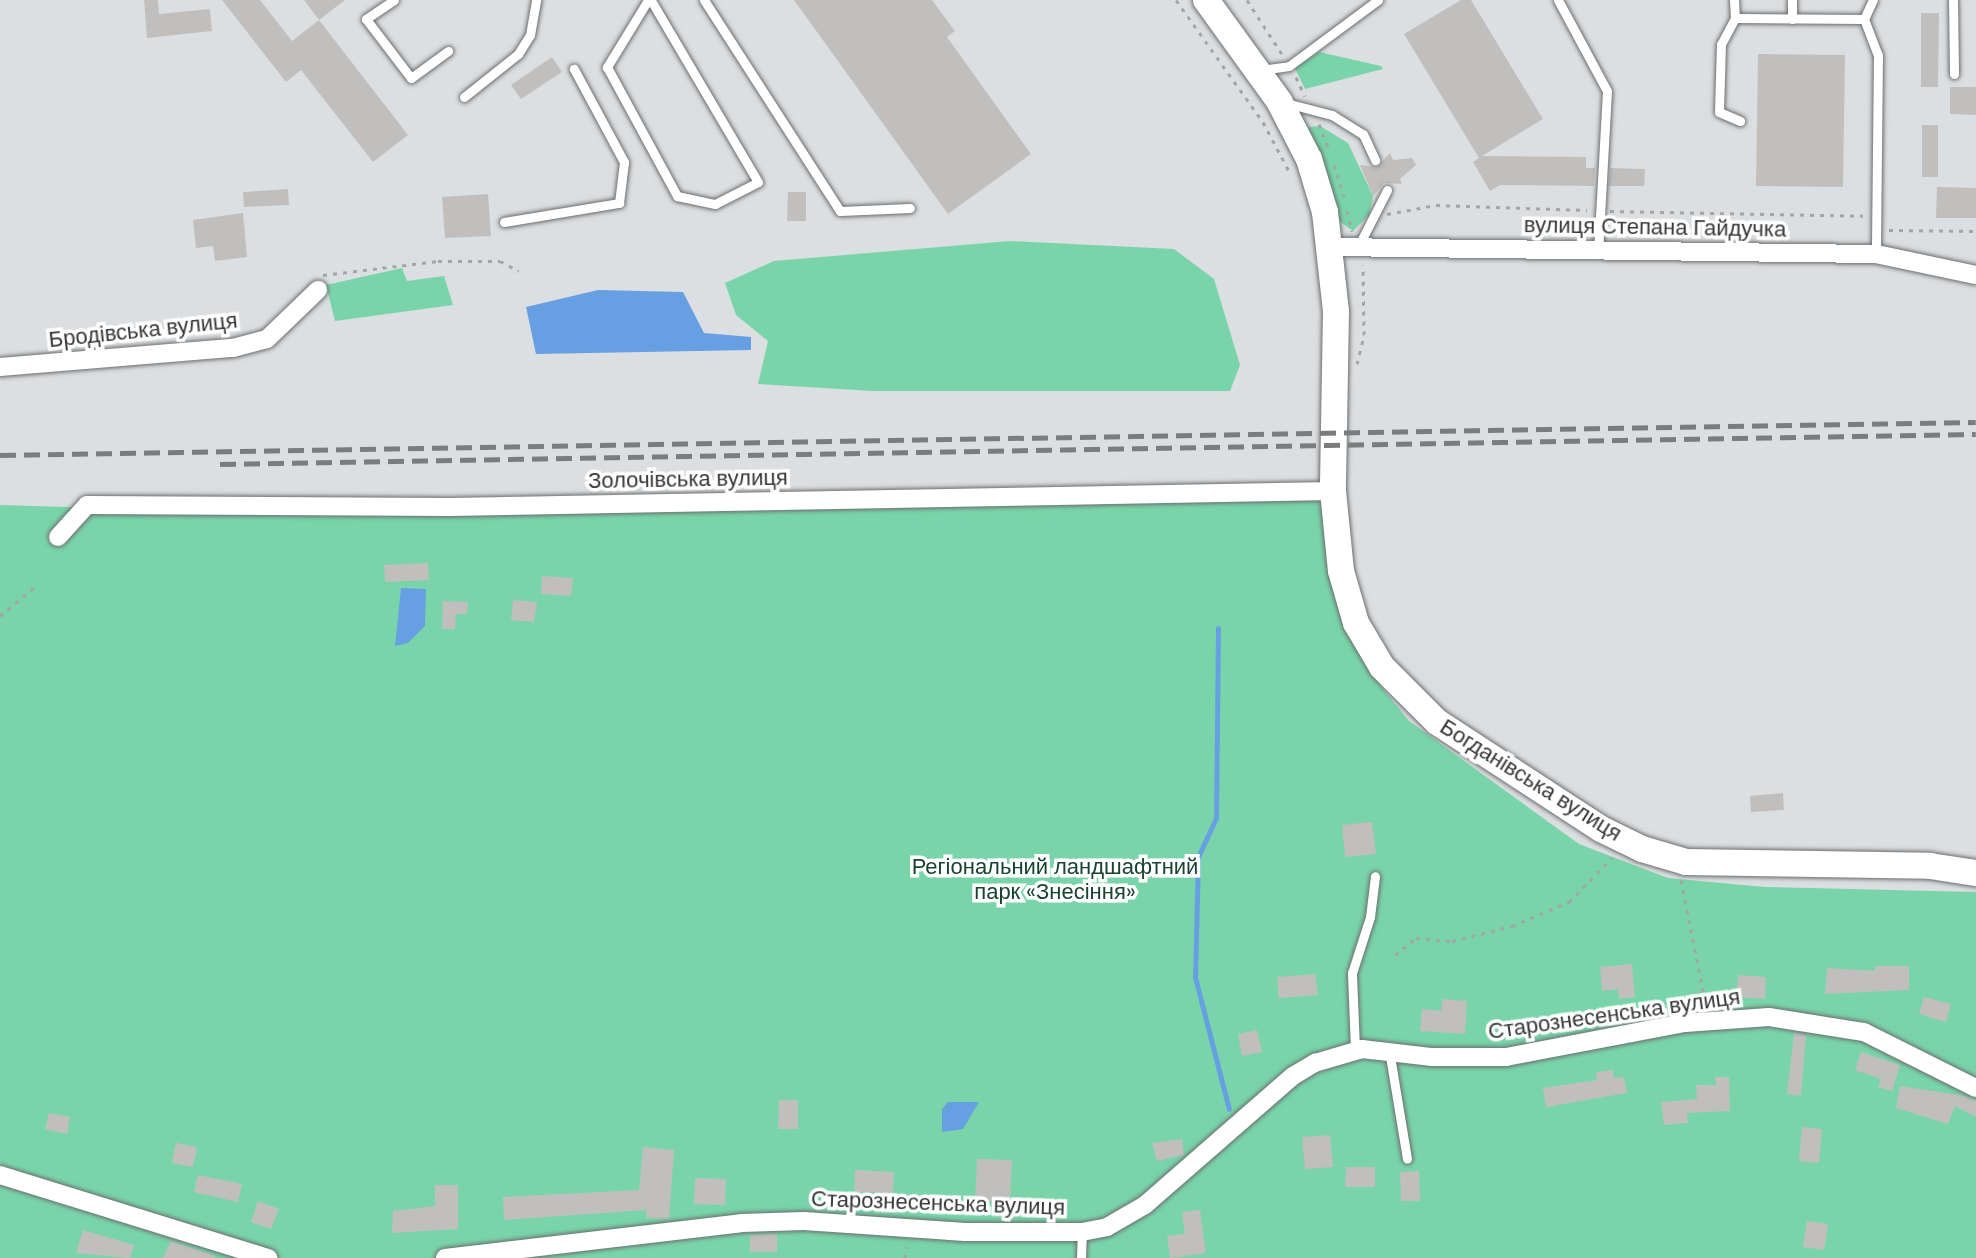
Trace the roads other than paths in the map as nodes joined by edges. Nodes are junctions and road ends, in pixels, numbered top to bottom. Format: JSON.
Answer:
{"nodes":[{"id":1,"x":394,"y":0,"type":"edge"},
{"id":2,"x":536,"y":0,"type":"edge"},
{"id":3,"x":650,"y":0,"type":"edge"},
{"id":4,"x":704,"y":0,"type":"edge"},
{"id":5,"x":1206,"y":0,"type":"edge"},
{"id":6,"x":1378,"y":0,"type":"edge"},
{"id":7,"x":1558,"y":0,"type":"edge"},
{"id":8,"x":1734,"y":0,"type":"edge"},
{"id":9,"x":1792,"y":0,"type":"edge"},
{"id":10,"x":1873,"y":0,"type":"edge"},
{"id":11,"x":1953,"y":0,"type":"edge"},
{"id":12,"x":1735,"y":18,"type":"junction"},
{"id":13,"x":1792,"y":19,"type":"junction"},
{"id":14,"x":1864,"y":19,"type":"junction"},
{"id":15,"x":448,"y":51,"type":"dead end"},
{"id":16,"x":574,"y":69,"type":"dead end"},
{"id":17,"x":1258,"y":71,"type":"junction"},
{"id":18,"x":1954,"y":74,"type":"dead end"},
{"id":19,"x":464,"y":97,"type":"dead end"},
{"id":20,"x":1292,"y":98,"type":"junction"},
{"id":21,"x":1740,"y":121,"type":"dead end"},
{"id":22,"x":1375,"y":160,"type":"dead end"},
{"id":23,"x":1387,"y":190,"type":"dead end"},
{"id":24,"x":910,"y":208,"type":"dead end"},
{"id":25,"x":504,"y":222,"type":"dead end"},
{"id":26,"x":1345,"y":247,"type":"junction"},
{"id":27,"x":1598,"y":250,"type":"junction"},
{"id":28,"x":1876,"y":254,"type":"junction"},
{"id":29,"x":1976,"y":275,"type":"edge"},
{"id":30,"x":318,"y":290,"type":"road end"},
{"id":31,"x":0,"y":367,"type":"edge"},
{"id":32,"x":1333,"y":491,"type":"junction"},
{"id":33,"x":58,"y":537,"type":"dead end"},
{"id":34,"x":1976,"y":873,"type":"edge"},
{"id":35,"x":1375,"y":876,"type":"dead end"},
{"id":36,"x":1355,"y":1049,"type":"junction"},
{"id":37,"x":1389,"y":1050,"type":"junction"},
{"id":38,"x":1976,"y":1088,"type":"edge"},
{"id":39,"x":1407,"y":1159,"type":"dead end"},
{"id":40,"x":0,"y":1175,"type":"edge"},
{"id":41,"x":1082,"y":1232,"type":"junction"},
{"id":42,"x":268,"y":1258,"type":"edge"},
{"id":43,"x":445,"y":1258,"type":"edge"},
{"id":44,"x":1081,"y":1258,"type":"edge"}],
"edges":[{"from":1,"to":15,"type":"lane"},
{"from":2,"to":19,"type":"lane"},
{"from":3,"to":3,"type":"lane"},
{"from":4,"to":24,"type":"lane"},
{"from":5,"to":17,"type":"main road","name":"Богданівська вулиця"},
{"from":6,"to":17,"type":"lane"},
{"from":7,"to":27,"type":"lane"},
{"from":8,"to":12,"type":"lane"},
{"from":9,"to":13,"type":"lane"},
{"from":10,"to":14,"type":"lane"},
{"from":11,"to":18,"type":"lane"},
{"from":12,"to":13,"type":"lane"},
{"from":12,"to":21,"type":"lane"},
{"from":13,"to":14,"type":"lane"},
{"from":14,"to":28,"type":"lane"},
{"from":16,"to":25,"type":"lane"},
{"from":17,"to":20,"type":"main road","name":"Богданівська вулиця"},
{"from":20,"to":22,"type":"lane"},
{"from":20,"to":26,"type":"main road","name":"Богданівська вулиця"},
{"from":23,"to":26,"type":"lane"},
{"from":26,"to":27,"type":"street","name":"вулиця Степана Гайдучка"},
{"from":26,"to":32,"type":"main road","name":"Богданівська вулиця"},
{"from":27,"to":28,"type":"street","name":"вулиця Степана Гайдучка"},
{"from":28,"to":29,"type":"street","name":"вулиця Степана Гайдучка"},
{"from":30,"to":31,"type":"street","name":"Бродівська вулиця"},
{"from":32,"to":33,"type":"street","name":"Золочівська вулиця"},
{"from":32,"to":34,"type":"main road","name":"Богданівська вулиця"},
{"from":35,"to":36,"type":"lane"},
{"from":36,"to":37,"type":"street","name":"Старознесенська вулиця"},
{"from":36,"to":41,"type":"street","name":"Старознесенська вулиця"},
{"from":37,"to":38,"type":"street","name":"Старознесенська вулиця"},
{"from":37,"to":39,"type":"lane"},
{"from":40,"to":42,"type":"street"},
{"from":41,"to":43,"type":"street","name":"Старознесенська вулиця"},
{"from":41,"to":44,"type":"lane"}]}
